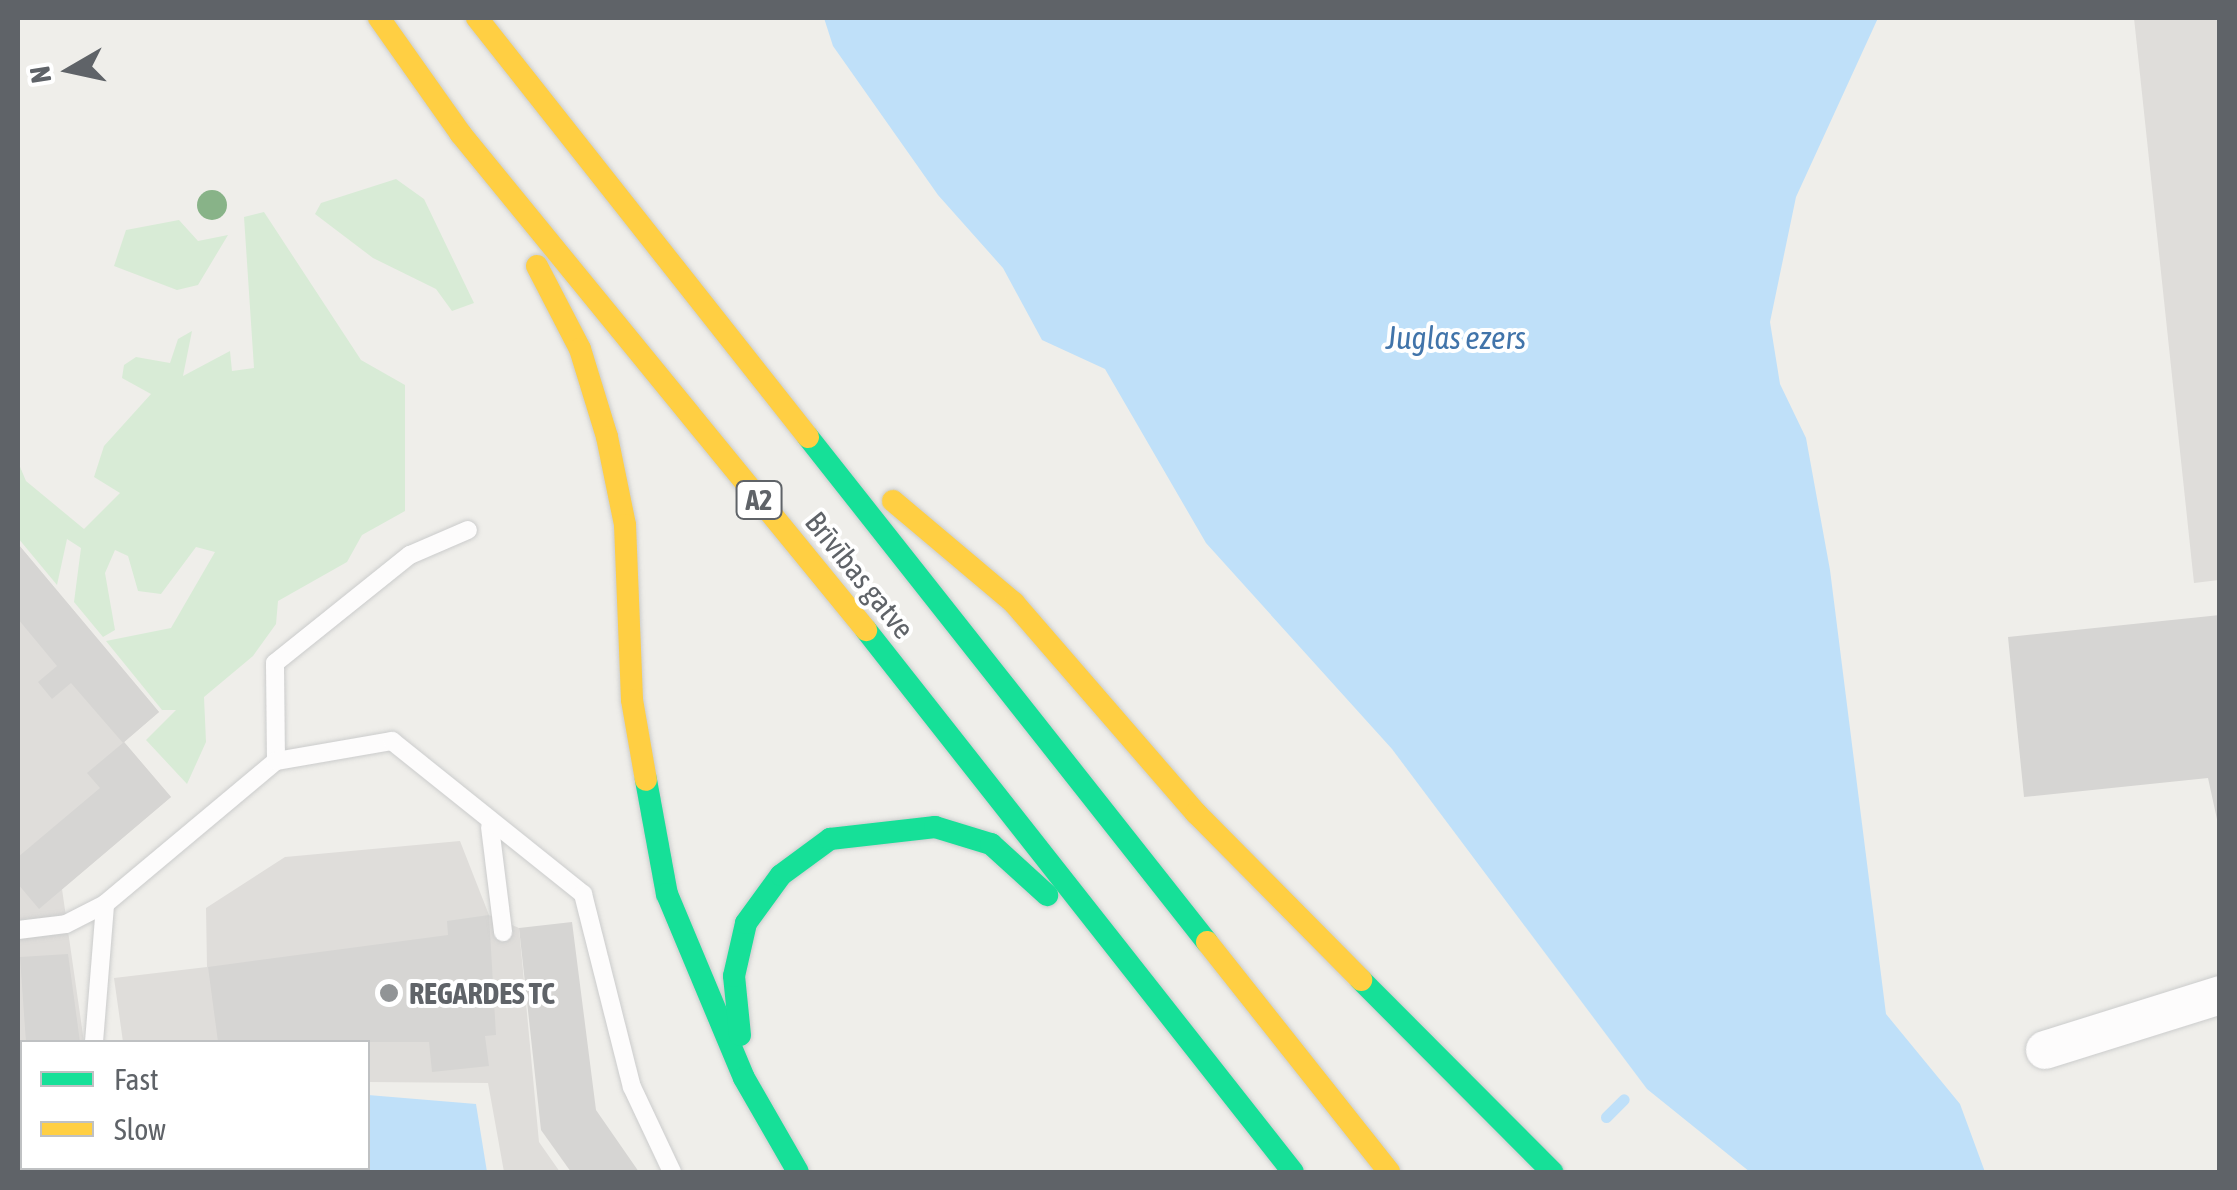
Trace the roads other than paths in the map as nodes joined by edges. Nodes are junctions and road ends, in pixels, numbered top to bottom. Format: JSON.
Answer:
{"nodes":[{"id":1,"x":378,"y":18,"type":"edge"},
{"id":2,"x":477,"y":18,"type":"edge"},
{"id":3,"x":460,"y":134,"type":"junction"},
{"id":4,"x":810,"y":432,"type":"junction"},
{"id":5,"x":468,"y":530,"type":"dead end"},
{"id":6,"x":276,"y":761,"type":"junction"},
{"id":7,"x":490,"y":828,"type":"junction"},
{"id":8,"x":106,"y":904,"type":"junction"},
{"id":9,"x":18,"y":930,"type":"edge"},
{"id":10,"x":503,"y":932,"type":"dead end"},
{"id":11,"x":2220,"y":994,"type":"edge"},
{"id":12,"x":1167,"y":1018,"type":"junction"},
{"id":13,"x":94,"y":1040,"type":"edge"},
{"id":14,"x":2045,"y":1050,"type":"dead end"},
{"id":15,"x":744,"y":1078,"type":"junction"},
{"id":16,"x":672,"y":1172,"type":"edge"},
{"id":17,"x":798,"y":1172,"type":"edge"},
{"id":18,"x":1294,"y":1172,"type":"edge"},
{"id":19,"x":1389,"y":1172,"type":"edge"},
{"id":20,"x":1552,"y":1172,"type":"edge"}],
"edges":[{"from":1,"to":3,"type":"main road","name":"Brīvības gatve","number":"A2"},
{"from":2,"to":4,"type":"main road","name":"Brīvības gatve"},
{"from":3,"to":12,"type":"main road","name":"Brīvības gatve","number":"A2"},
{"from":3,"to":15,"type":"main road"},
{"from":4,"to":19,"type":"main road","name":"Brīvības gatve"},
{"from":4,"to":20,"type":"main road"},
{"from":5,"to":6,"type":"lane"},
{"from":6,"to":7,"type":"lane"},
{"from":6,"to":8,"type":"lane"},
{"from":7,"to":10,"type":"lane"},
{"from":7,"to":16,"type":"lane"},
{"from":8,"to":9,"type":"lane"},
{"from":8,"to":13,"type":"lane"},
{"from":11,"to":14,"type":"street"},
{"from":12,"to":15,"type":"main road"},
{"from":12,"to":18,"type":"main road","name":"Brīvības gatve","number":"A2"},
{"from":15,"to":17,"type":"main road"}]}
